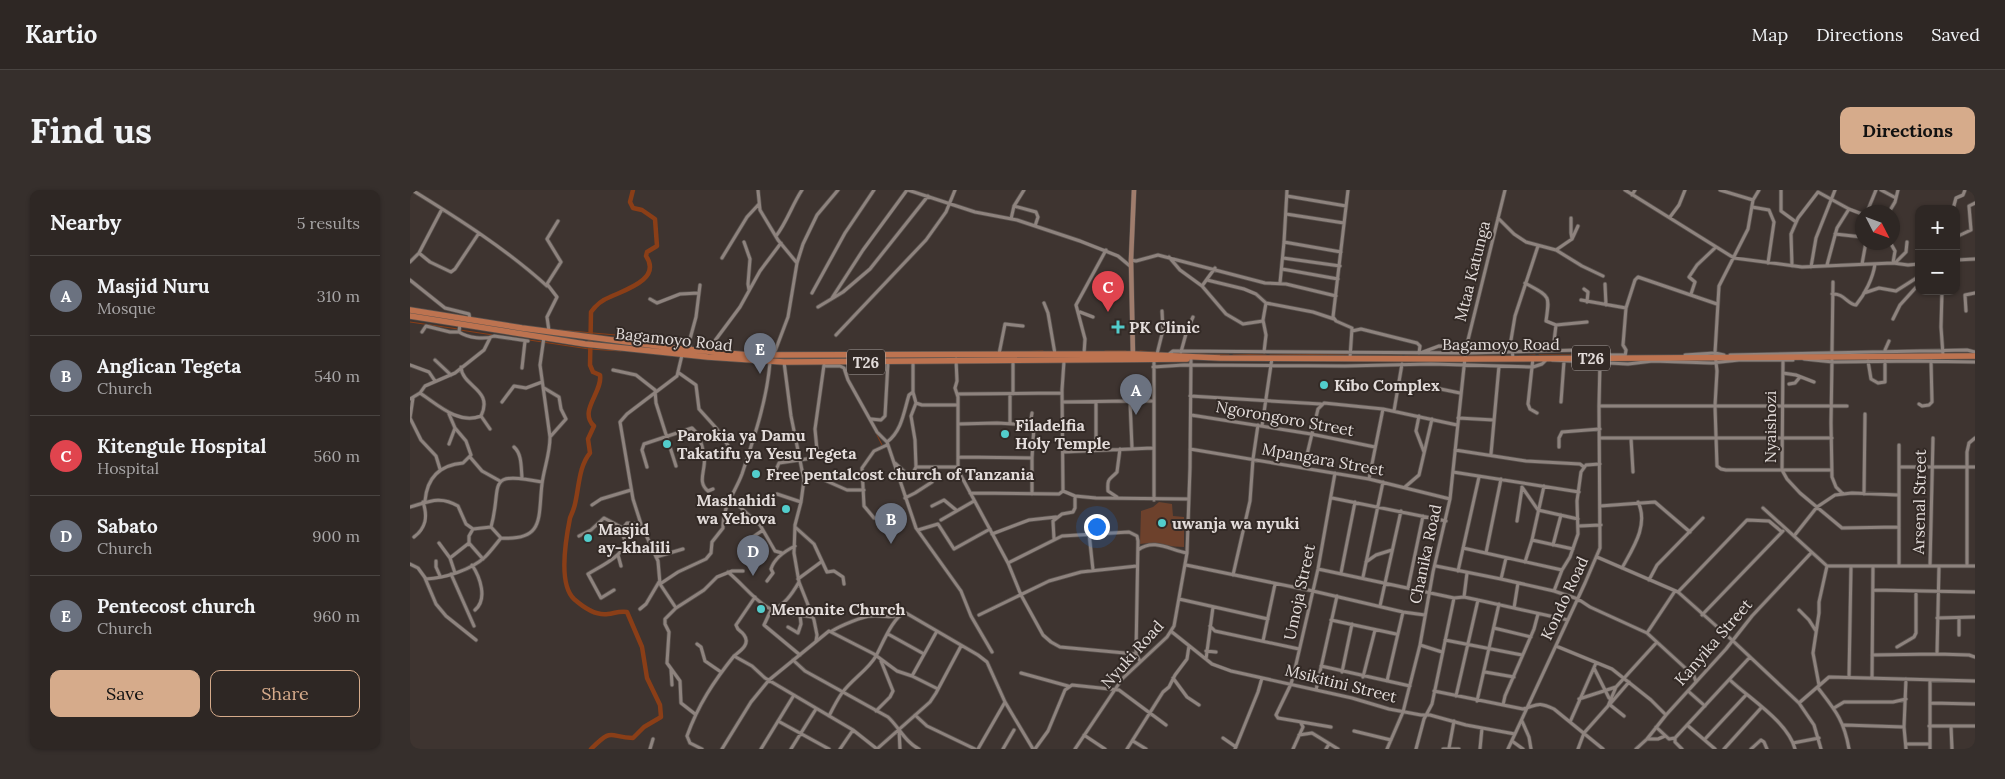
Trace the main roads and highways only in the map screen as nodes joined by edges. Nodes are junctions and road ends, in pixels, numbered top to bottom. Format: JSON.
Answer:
{"nodes":[{"id":1,"x":1134,"y":190,"type":"edge"},
{"id":2,"x":410,"y":310,"type":"edge"},
{"id":3,"x":410,"y":316,"type":"edge"},
{"id":4,"x":683,"y":352,"type":"junction"},
{"id":5,"x":1975,"y":356,"type":"edge"},
{"id":6,"x":1133,"y":357,"type":"junction"},
{"id":7,"x":956,"y":358,"type":"junction"},
{"id":8,"x":1190,"y":360,"type":"junction"},
{"id":9,"x":1155,"y":361,"type":"junction"}],
"edges":[{"from":1,"to":6,"type":"main road"},
{"from":2,"to":4,"type":"highway","name":"Bagamoyo Road","number":"T26"},
{"from":3,"to":4,"type":"highway","name":"Bagamoyo Road","number":"T26"},
{"from":4,"to":7,"type":"highway","name":"Bagamoyo Road","number":"T26"},
{"from":4,"to":7,"type":"highway","name":"Bagamoyo Road","number":"T26"},
{"from":5,"to":8,"type":"highway","name":"Bagamoyo Road","number":"T26"},
{"from":6,"to":7,"type":"highway","name":"Bagamoyo Road","number":"T26"},
{"from":6,"to":7,"type":"highway","name":"Bagamoyo Road","number":"T26"},
{"from":6,"to":9,"type":"highway","name":"Bagamoyo Road","number":"T26"},
{"from":8,"to":9,"type":"highway","name":"Bagamoyo Road","number":"T26"},
{"from":8,"to":9,"type":"highway","name":"Bagamoyo Road","number":"T26"}]}
